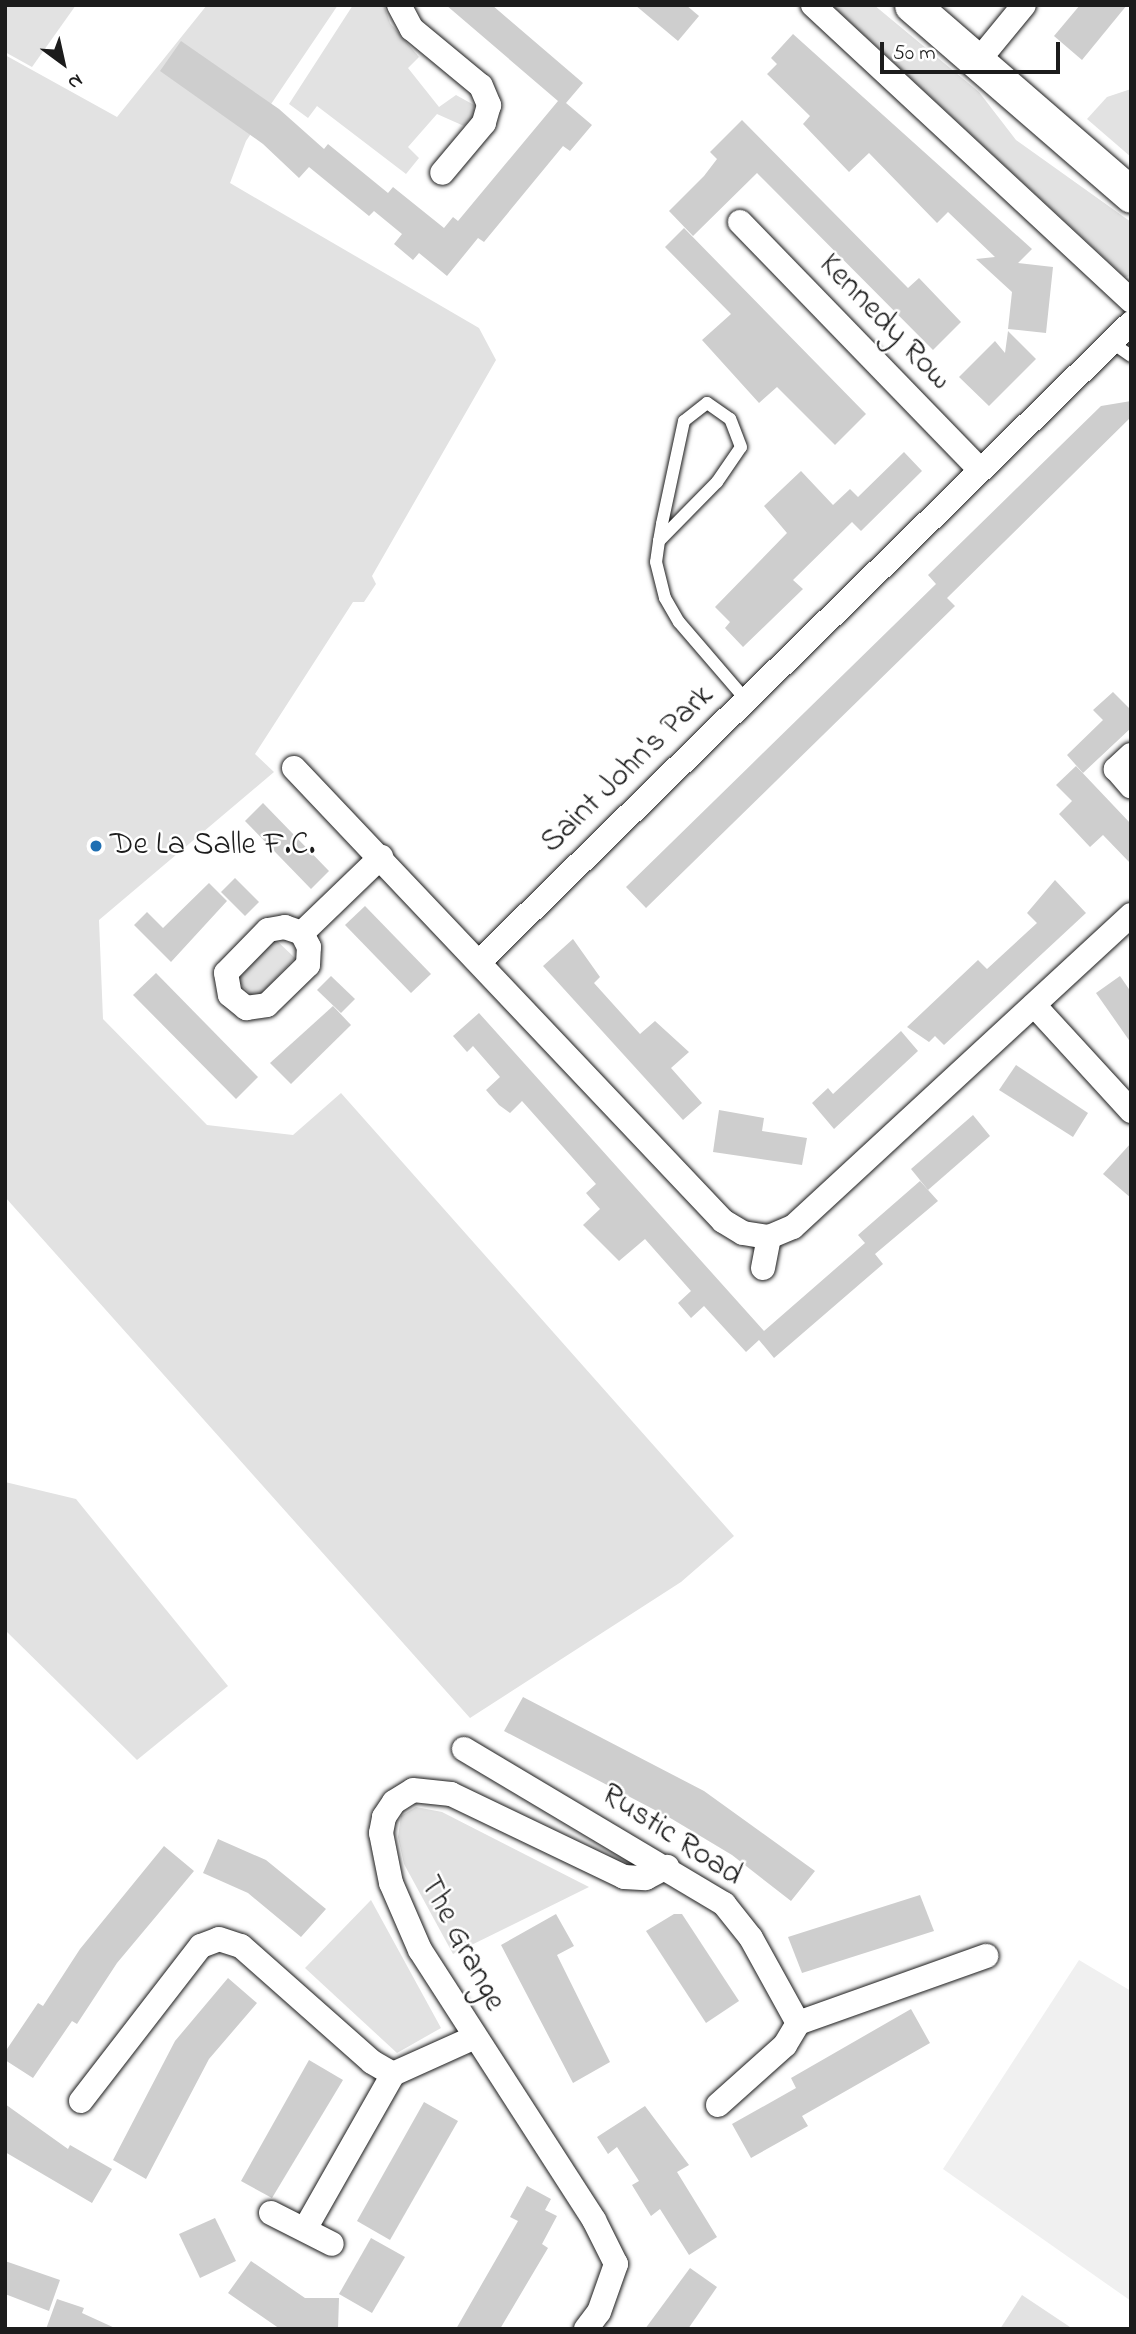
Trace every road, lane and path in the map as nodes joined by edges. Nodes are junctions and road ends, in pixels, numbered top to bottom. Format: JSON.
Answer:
{"nodes":[{"id":1,"x":399,"y":5,"type":"edge"},
{"id":2,"x":813,"y":5,"type":"edge"},
{"id":3,"x":912,"y":5,"type":"edge"},
{"id":4,"x":1024,"y":5,"type":"edge"},
{"id":5,"x":978,"y":61,"type":"junction"},
{"id":6,"x":442,"y":173,"type":"dead end"},
{"id":7,"x":1131,"y":195,"type":"edge"},
{"id":8,"x":740,"y":222,"type":"dead end"},
{"id":9,"x":1131,"y":300,"type":"edge"},
{"id":10,"x":1131,"y":323,"type":"edge"},
{"id":11,"x":1121,"y":349,"type":"edge"},
{"id":12,"x":981,"y":470,"type":"junction"},
{"id":13,"x":659,"y":541,"type":"junction"},
{"id":14,"x":747,"y":701,"type":"junction"},
{"id":15,"x":1131,"y":755,"type":"edge"},
{"id":16,"x":294,"y":768,"type":"dead end"},
{"id":17,"x":1131,"y":786,"type":"edge"},
{"id":18,"x":381,"y":857,"type":"junction"},
{"id":19,"x":1131,"y":915,"type":"edge"},
{"id":20,"x":302,"y":933,"type":"dead end"},
{"id":21,"x":480,"y":961,"type":"junction"},
{"id":22,"x":1034,"y":1005,"type":"junction"},
{"id":23,"x":1131,"y":1111,"type":"edge"},
{"id":24,"x":769,"y":1237,"type":"junction"},
{"id":25,"x":763,"y":1268,"type":"dead end"},
{"id":26,"x":464,"y":1749,"type":"dead end"},
{"id":27,"x":667,"y":1867,"type":"junction"},
{"id":28,"x":986,"y":1956,"type":"dead end"},
{"id":29,"x":797,"y":2023,"type":"junction"},
{"id":30,"x":473,"y":2038,"type":"junction"},
{"id":31,"x":393,"y":2074,"type":"junction"},
{"id":32,"x":81,"y":2101,"type":"dead end"},
{"id":33,"x":718,"y":2105,"type":"dead end"},
{"id":34,"x":271,"y":2213,"type":"dead end"},
{"id":35,"x":305,"y":2230,"type":"junction"},
{"id":36,"x":332,"y":2244,"type":"dead end"},
{"id":37,"x":586,"y":2329,"type":"edge"}],
"edges":[{"from":1,"to":6,"type":"street"},
{"from":2,"to":9,"type":"street"},
{"from":3,"to":5,"type":"main road"},
{"from":4,"to":5,"type":"street"},
{"from":5,"to":7,"type":"main road"},
{"from":8,"to":12,"type":"street","name":"Kennedy Row"},
{"from":10,"to":11,"type":"street","name":"Saint John's Park"},
{"from":11,"to":12,"type":"street","name":"Saint John's Park"},
{"from":12,"to":14,"type":"street","name":"Saint John's Park"},
{"from":13,"to":13,"type":"lane"},
{"from":13,"to":14,"type":"lane"},
{"from":14,"to":21,"type":"street","name":"Saint John's Park"},
{"from":15,"to":17,"type":"street"},
{"from":16,"to":18,"type":"street"},
{"from":18,"to":20,"type":"street"},
{"from":18,"to":21,"type":"street"},
{"from":19,"to":22,"type":"street"},
{"from":21,"to":24,"type":"street"},
{"from":22,"to":23,"type":"street"},
{"from":22,"to":24,"type":"street"},
{"from":24,"to":25,"type":"street"},
{"from":26,"to":27,"type":"street","name":"Rustic Road"},
{"from":27,"to":29,"type":"street","name":"Rustic Road"},
{"from":27,"to":30,"type":"street","name":"The Grange"},
{"from":28,"to":29,"type":"street"},
{"from":29,"to":33,"type":"street"},
{"from":30,"to":31,"type":"street"},
{"from":30,"to":37,"type":"street","name":"The Grange"},
{"from":31,"to":32,"type":"street"},
{"from":31,"to":35,"type":"street"},
{"from":34,"to":35,"type":"street"},
{"from":35,"to":36,"type":"street"}]}
